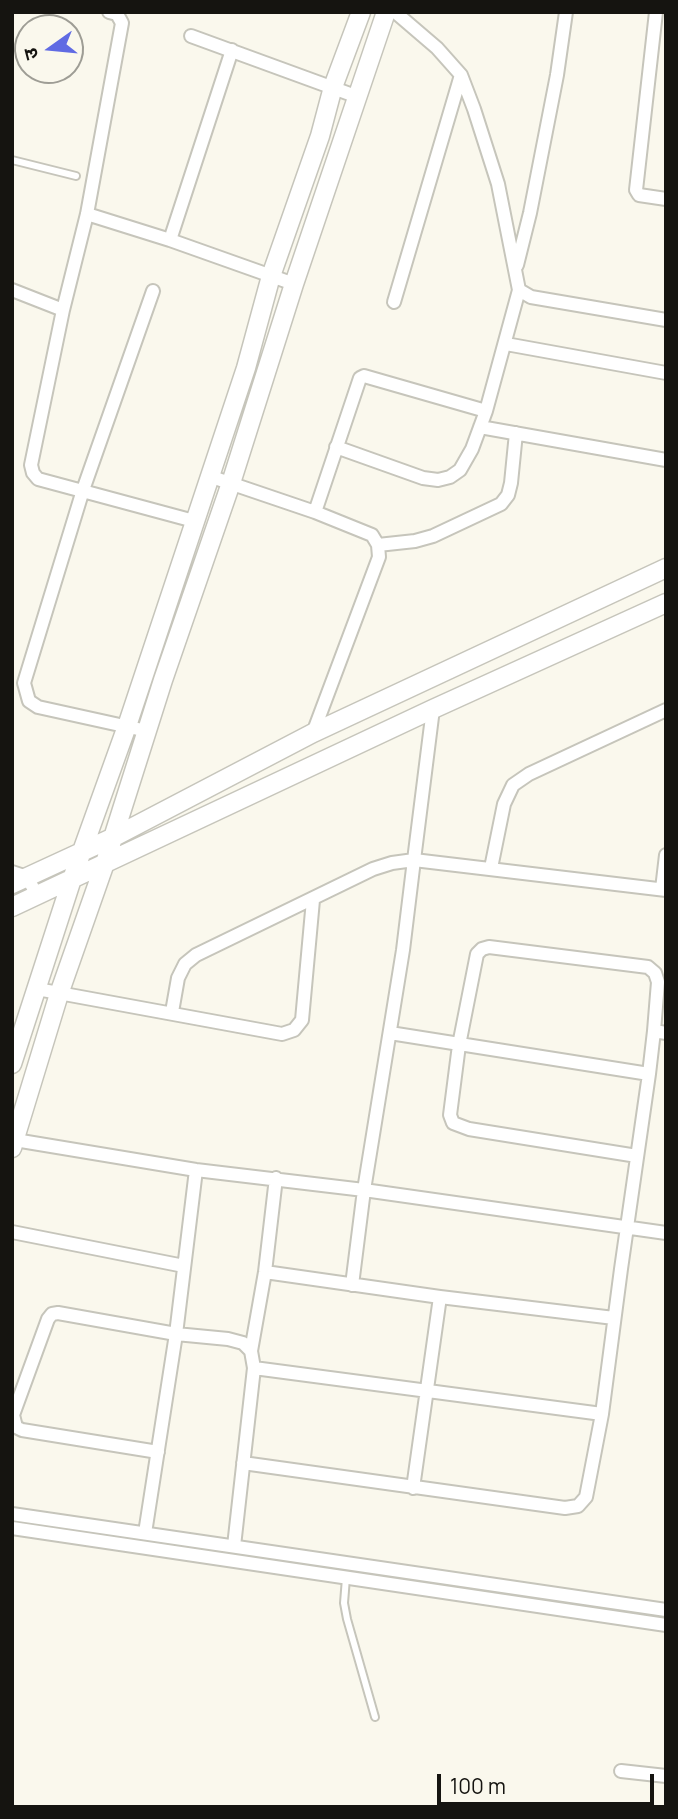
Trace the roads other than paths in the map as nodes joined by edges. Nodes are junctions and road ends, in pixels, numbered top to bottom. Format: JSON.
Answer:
{"nodes":[{"id":1,"x":109,"y":12,"type":"edge"},
{"id":2,"x":360,"y":12,"type":"edge"},
{"id":3,"x":386,"y":12,"type":"edge"},
{"id":4,"x":395,"y":12,"type":"edge"},
{"id":5,"x":566,"y":12,"type":"edge"},
{"id":6,"x":656,"y":12,"type":"edge"},
{"id":7,"x":191,"y":36,"type":"dead end"},
{"id":8,"x":232,"y":50,"type":"junction"},
{"id":9,"x":461,"y":75,"type":"junction"},
{"id":10,"x":333,"y":87,"type":"junction"},
{"id":11,"x":358,"y":97,"type":"junction"},
{"id":12,"x":12,"y":160,"type":"edge"},
{"id":13,"x":75,"y":176,"type":"dead end"},
{"id":14,"x":666,"y":199,"type":"edge"},
{"id":15,"x":87,"y":214,"type":"junction"},
{"id":16,"x":170,"y":240,"type":"junction"},
{"id":17,"x":516,"y":269,"type":"junction"},
{"id":18,"x":271,"y":276,"type":"junction"},
{"id":19,"x":293,"y":284,"type":"junction"},
{"id":20,"x":12,"y":290,"type":"edge"},
{"id":21,"x":519,"y":290,"type":"junction"},
{"id":22,"x":153,"y":291,"type":"dead end"},
{"id":23,"x":394,"y":302,"type":"dead end"},
{"id":24,"x":63,"y":310,"type":"junction"},
{"id":25,"x":666,"y":320,"type":"edge"},
{"id":26,"x":506,"y":344,"type":"junction"},
{"id":27,"x":666,"y":373,"type":"edge"},
{"id":28,"x":486,"y":411,"type":"junction"},
{"id":29,"x":480,"y":427,"type":"junction"},
{"id":30,"x":516,"y":433,"type":"junction"},
{"id":31,"x":336,"y":447,"type":"junction"},
{"id":32,"x":666,"y":460,"type":"edge"},
{"id":33,"x":209,"y":476,"type":"junction"},
{"id":34,"x":231,"y":483,"type":"junction"},
{"id":35,"x":83,"y":490,"type":"junction"},
{"id":36,"x":315,"y":512,"type":"junction"},
{"id":37,"x":194,"y":522,"type":"junction"},
{"id":38,"x":378,"y":545,"type":"junction"},
{"id":39,"x":666,"y":568,"type":"edge"},
{"id":40,"x":666,"y":603,"type":"edge"},
{"id":41,"x":433,"y":709,"type":"junction"},
{"id":42,"x":666,"y":710,"type":"edge"},
{"id":43,"x":127,"y":726,"type":"junction"},
{"id":44,"x":147,"y":731,"type":"junction"},
{"id":45,"x":313,"y":733,"type":"junction"},
{"id":46,"x":114,"y":837,"type":"junction"},
{"id":47,"x":81,"y":851,"type":"junction"},
{"id":48,"x":666,"y":855,"type":"edge"},
{"id":49,"x":414,"y":860,"type":"junction"},
{"id":50,"x":105,"y":863,"type":"junction"},
{"id":51,"x":491,"y":868,"type":"junction"},
{"id":52,"x":17,"y":878,"type":"edge"},
{"id":53,"x":72,"y":879,"type":"junction"},
{"id":54,"x":664,"y":890,"type":"edge"},
{"id":55,"x":37,"y":895,"type":"junction"},
{"id":56,"x":313,"y":900,"type":"junction"},
{"id":57,"x":12,"y":907,"type":"edge"},
{"id":58,"x":37,"y":989,"type":"junction"},
{"id":59,"x":59,"y":994,"type":"junction"},
{"id":60,"x":172,"y":1012,"type":"junction"},
{"id":61,"x":660,"y":1032,"type":"edge"},
{"id":62,"x":390,"y":1033,"type":"junction"},
{"id":63,"x":459,"y":1045,"type":"junction"},
{"id":64,"x":12,"y":1064,"type":"edge"},
{"id":65,"x":649,"y":1074,"type":"junction"},
{"id":66,"x":13,"y":1144,"type":"edge"},
{"id":67,"x":637,"y":1156,"type":"junction"},
{"id":68,"x":196,"y":1170,"type":"junction"},
{"id":69,"x":276,"y":1178,"type":"junction"},
{"id":70,"x":364,"y":1190,"type":"junction"},
{"id":71,"x":627,"y":1227,"type":"junction"},
{"id":72,"x":12,"y":1232,"type":"edge"},
{"id":73,"x":666,"y":1233,"type":"edge"},
{"id":74,"x":184,"y":1266,"type":"junction"},
{"id":75,"x":265,"y":1272,"type":"junction"},
{"id":76,"x":352,"y":1284,"type":"junction"},
{"id":77,"x":440,"y":1297,"type":"junction"},
{"id":78,"x":614,"y":1318,"type":"junction"},
{"id":79,"x":176,"y":1334,"type":"junction"},
{"id":80,"x":251,"y":1351,"type":"junction"},
{"id":81,"x":254,"y":1368,"type":"junction"},
{"id":82,"x":425,"y":1391,"type":"junction"},
{"id":83,"x":603,"y":1414,"type":"junction"},
{"id":84,"x":158,"y":1452,"type":"junction"},
{"id":85,"x":243,"y":1463,"type":"junction"},
{"id":86,"x":413,"y":1488,"type":"junction"},
{"id":87,"x":12,"y":1514,"type":"edge"},
{"id":88,"x":12,"y":1528,"type":"edge"},
{"id":89,"x":145,"y":1533,"type":"junction"},
{"id":90,"x":234,"y":1546,"type":"junction"},
{"id":91,"x":346,"y":1578,"type":"junction"},
{"id":92,"x":665,"y":1607,"type":"edge"},
{"id":93,"x":666,"y":1625,"type":"edge"},
{"id":94,"x":374,"y":1717,"type":"dead end"},
{"id":95,"x":621,"y":1771,"type":"dead end"},
{"id":96,"x":666,"y":1776,"type":"edge"}],
"edges":[{"from":1,"to":15,"type":"street"},
{"from":2,"to":10,"type":"street"},
{"from":3,"to":11,"type":"street"},
{"from":4,"to":9,"type":"street"},
{"from":5,"to":17,"type":"street"},
{"from":6,"to":14,"type":"street"},
{"from":7,"to":8,"type":"street"},
{"from":8,"to":10,"type":"street"},
{"from":8,"to":16,"type":"street"},
{"from":9,"to":17,"type":"street"},
{"from":9,"to":23,"type":"street"},
{"from":10,"to":11,"type":"street"},
{"from":10,"to":18,"type":"street"},
{"from":11,"to":19,"type":"street"},
{"from":12,"to":13,"type":"lane"},
{"from":15,"to":16,"type":"street"},
{"from":15,"to":24,"type":"street"},
{"from":16,"to":18,"type":"street"},
{"from":17,"to":21,"type":"street"},
{"from":18,"to":19,"type":"street"},
{"from":18,"to":33,"type":"street"},
{"from":19,"to":34,"type":"street"},
{"from":20,"to":24,"type":"street"},
{"from":21,"to":25,"type":"street"},
{"from":21,"to":26,"type":"street"},
{"from":22,"to":35,"type":"street"},
{"from":24,"to":35,"type":"street"},
{"from":26,"to":27,"type":"street"},
{"from":26,"to":28,"type":"street"},
{"from":28,"to":29,"type":"street"},
{"from":28,"to":31,"type":"street"},
{"from":29,"to":30,"type":"street"},
{"from":29,"to":31,"type":"street"},
{"from":30,"to":32,"type":"street"},
{"from":30,"to":38,"type":"street"},
{"from":31,"to":36,"type":"street"},
{"from":33,"to":34,"type":"street"},
{"from":33,"to":37,"type":"street"},
{"from":34,"to":36,"type":"street"},
{"from":34,"to":44,"type":"street"},
{"from":35,"to":37,"type":"street"},
{"from":35,"to":43,"type":"street"},
{"from":36,"to":38,"type":"street"},
{"from":37,"to":43,"type":"street"},
{"from":38,"to":45,"type":"street"},
{"from":39,"to":45,"type":"street"},
{"from":40,"to":41,"type":"street"},
{"from":41,"to":49,"type":"street"},
{"from":41,"to":50,"type":"street"},
{"from":42,"to":51,"type":"street"},
{"from":43,"to":44,"type":"street"},
{"from":43,"to":47,"type":"street"},
{"from":44,"to":46,"type":"street"},
{"from":45,"to":46,"type":"street"},
{"from":46,"to":47,"type":"street"},
{"from":46,"to":50,"type":"street"},
{"from":47,"to":52,"type":"street"},
{"from":47,"to":53,"type":"street"},
{"from":48,"to":54,"type":"street"},
{"from":49,"to":51,"type":"street"},
{"from":49,"to":56,"type":"street"},
{"from":49,"to":62,"type":"street"},
{"from":50,"to":53,"type":"street"},
{"from":50,"to":59,"type":"street"},
{"from":51,"to":54,"type":"street"},
{"from":52,"to":55,"type":"street"},
{"from":53,"to":55,"type":"street"},
{"from":53,"to":58,"type":"street"},
{"from":55,"to":57,"type":"street"},
{"from":56,"to":60,"type":"street"},
{"from":56,"to":60,"type":"street"},
{"from":58,"to":59,"type":"street"},
{"from":58,"to":64,"type":"street"},
{"from":59,"to":60,"type":"street"},
{"from":59,"to":66,"type":"street"},
{"from":61,"to":63,"type":"street"},
{"from":61,"to":65,"type":"street"},
{"from":62,"to":63,"type":"street"},
{"from":62,"to":70,"type":"street"},
{"from":63,"to":65,"type":"street"},
{"from":63,"to":67,"type":"street"},
{"from":65,"to":67,"type":"street"},
{"from":66,"to":68,"type":"street"},
{"from":67,"to":71,"type":"street"},
{"from":68,"to":69,"type":"street"},
{"from":68,"to":74,"type":"street"},
{"from":69,"to":70,"type":"street"},
{"from":69,"to":75,"type":"street"},
{"from":70,"to":71,"type":"street"},
{"from":70,"to":76,"type":"street"},
{"from":71,"to":73,"type":"street"},
{"from":71,"to":78,"type":"street"},
{"from":72,"to":74,"type":"street"},
{"from":74,"to":79,"type":"street"},
{"from":75,"to":76,"type":"street"},
{"from":75,"to":80,"type":"street"},
{"from":76,"to":77,"type":"street"},
{"from":77,"to":78,"type":"street"},
{"from":77,"to":82,"type":"street"},
{"from":78,"to":83,"type":"street"},
{"from":79,"to":80,"type":"street"},
{"from":79,"to":84,"type":"street"},
{"from":79,"to":84,"type":"street"},
{"from":80,"to":81,"type":"street"},
{"from":81,"to":82,"type":"street"},
{"from":81,"to":85,"type":"street"},
{"from":82,"to":83,"type":"street"},
{"from":82,"to":86,"type":"street"},
{"from":83,"to":86,"type":"street"},
{"from":84,"to":89,"type":"street"},
{"from":85,"to":86,"type":"street"},
{"from":85,"to":90,"type":"street"},
{"from":87,"to":89,"type":"street"},
{"from":88,"to":91,"type":"street"},
{"from":89,"to":90,"type":"street"},
{"from":90,"to":92,"type":"street"},
{"from":91,"to":93,"type":"street"},
{"from":91,"to":94,"type":"lane"},
{"from":95,"to":96,"type":"street"}]}
